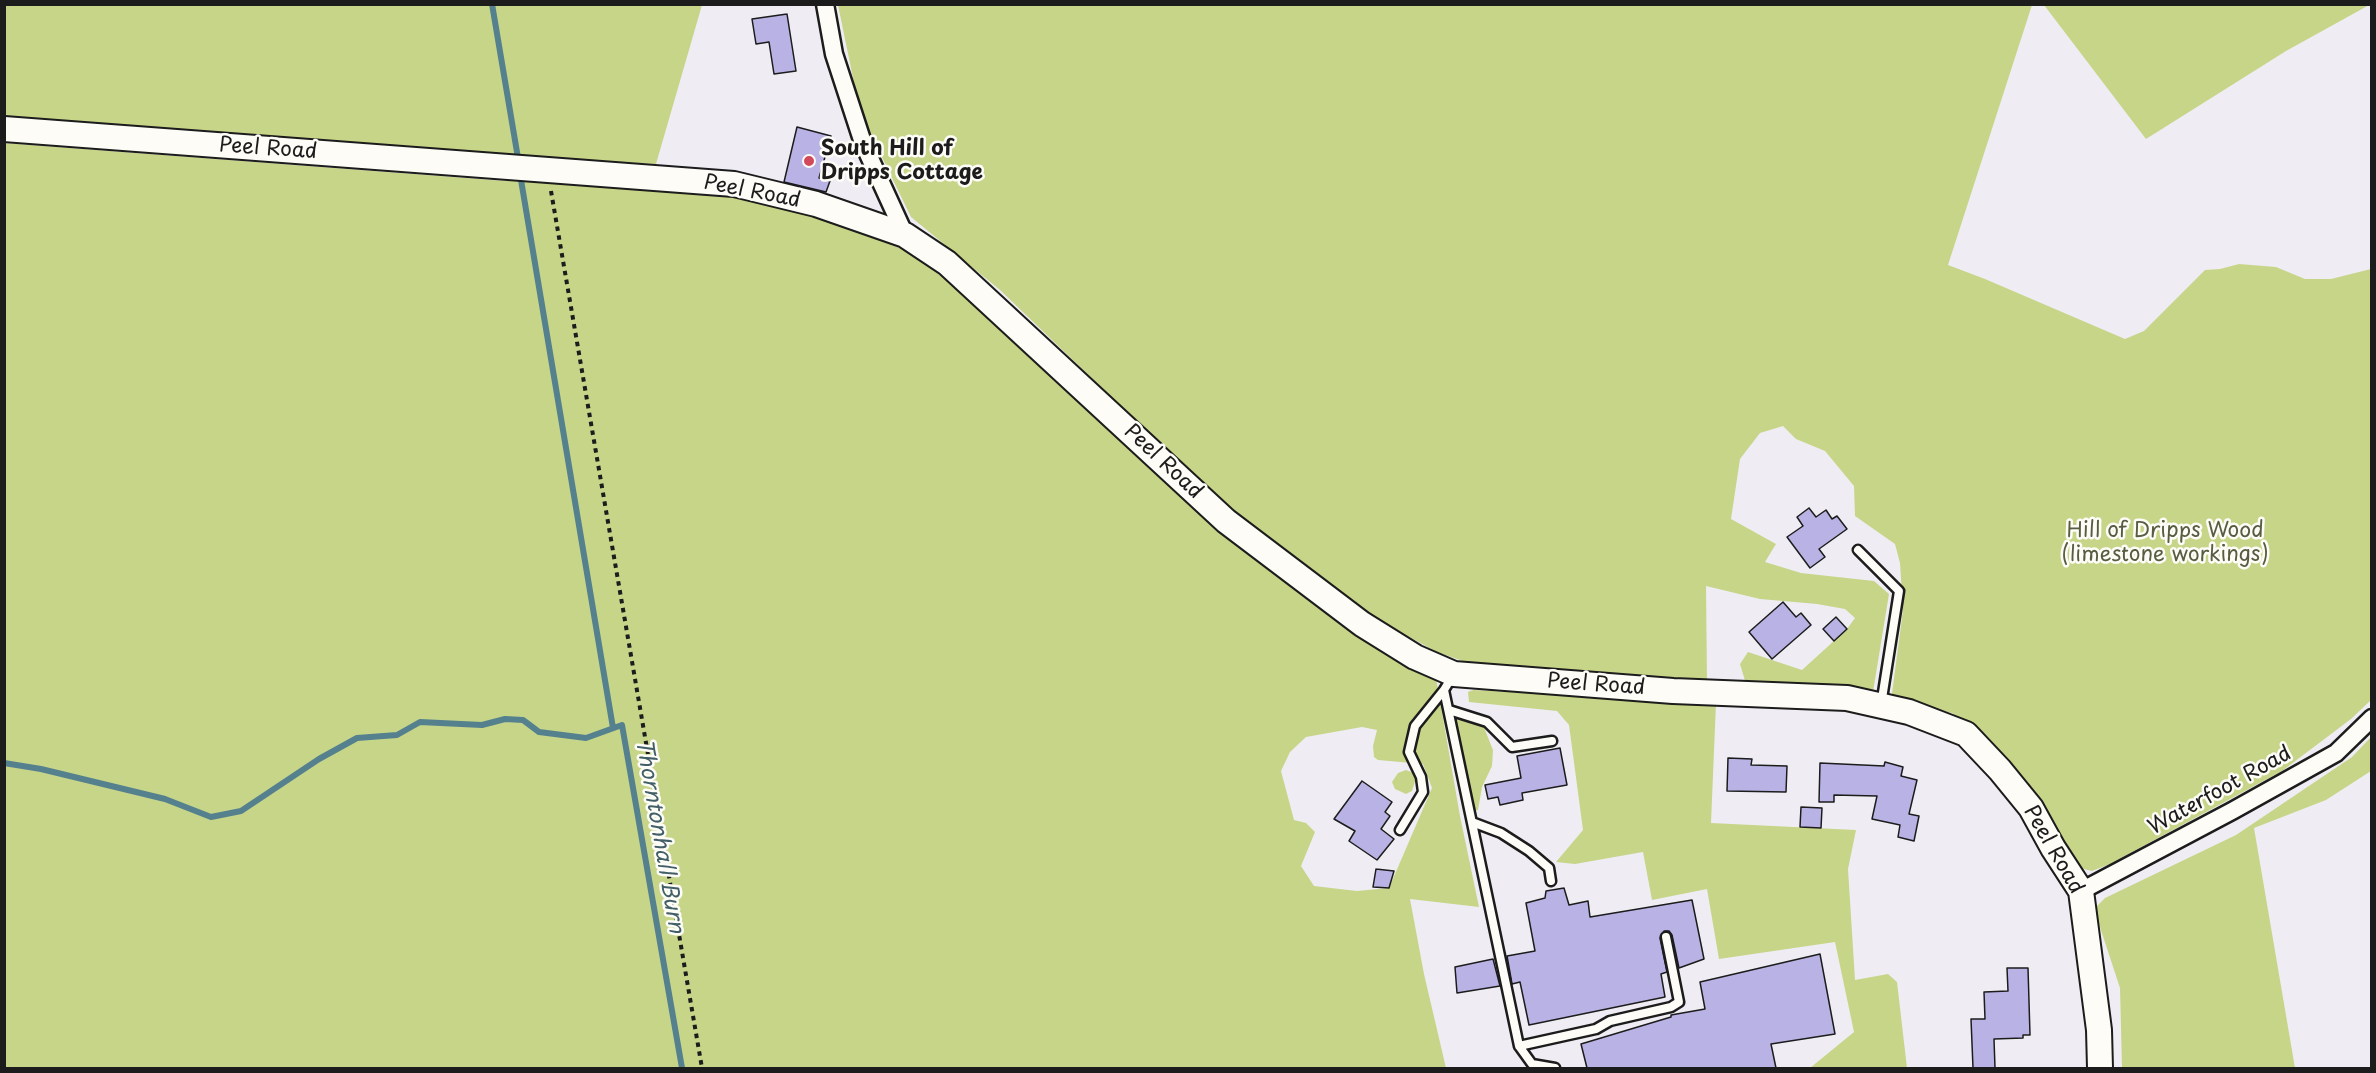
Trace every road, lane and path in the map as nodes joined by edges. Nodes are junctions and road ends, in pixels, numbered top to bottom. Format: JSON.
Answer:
{"nodes":[{"id":1,"x":825,"y":4,"type":"edge"},
{"id":2,"x":4,"y":129,"type":"edge"},
{"id":3,"x":529,"y":168,"type":"junction"},
{"id":4,"x":905,"y":235,"type":"junction"},
{"id":5,"x":1858,"y":550,"type":"dead end"},
{"id":6,"x":1449,"y":682,"type":"junction"},
{"id":7,"x":1881,"y":706,"type":"junction"},
{"id":8,"x":1449,"y":710,"type":"junction"},
{"id":9,"x":2372,"y":718,"type":"edge"},
{"id":10,"x":1552,"y":741,"type":"dead end"},
{"id":11,"x":1472,"y":822,"type":"junction"},
{"id":12,"x":1400,"y":831,"type":"dead end"},
{"id":13,"x":1551,"y":881,"type":"dead end"},
{"id":14,"x":2081,"y":891,"type":"junction"},
{"id":15,"x":1666,"y":937,"type":"dead end"},
{"id":16,"x":1519,"y":1046,"type":"junction"},
{"id":17,"x":702,"y":1068,"type":"edge"},
{"id":18,"x":1555,"y":1068,"type":"edge"},
{"id":19,"x":2100,"y":1068,"type":"edge"}],
"edges":[{"from":1,"to":4,"type":"street"},
{"from":2,"to":3,"type":"street","name":"Peel Road"},
{"from":3,"to":4,"type":"street","name":"Peel Road"},
{"from":3,"to":17,"type":"path"},
{"from":4,"to":6,"type":"street","name":"Peel Road"},
{"from":5,"to":7,"type":"lane"},
{"from":6,"to":7,"type":"street","name":"Peel Road"},
{"from":6,"to":8,"type":"lane"},
{"from":6,"to":12,"type":"lane"},
{"from":7,"to":14,"type":"street","name":"Peel Road"},
{"from":8,"to":10,"type":"lane"},
{"from":8,"to":11,"type":"lane"},
{"from":9,"to":14,"type":"street","name":"Waterfoot Road"},
{"from":11,"to":13,"type":"lane"},
{"from":11,"to":16,"type":"lane"},
{"from":14,"to":19,"type":"street","name":"Peel Road"},
{"from":15,"to":16,"type":"lane"},
{"from":16,"to":18,"type":"lane"}]}
